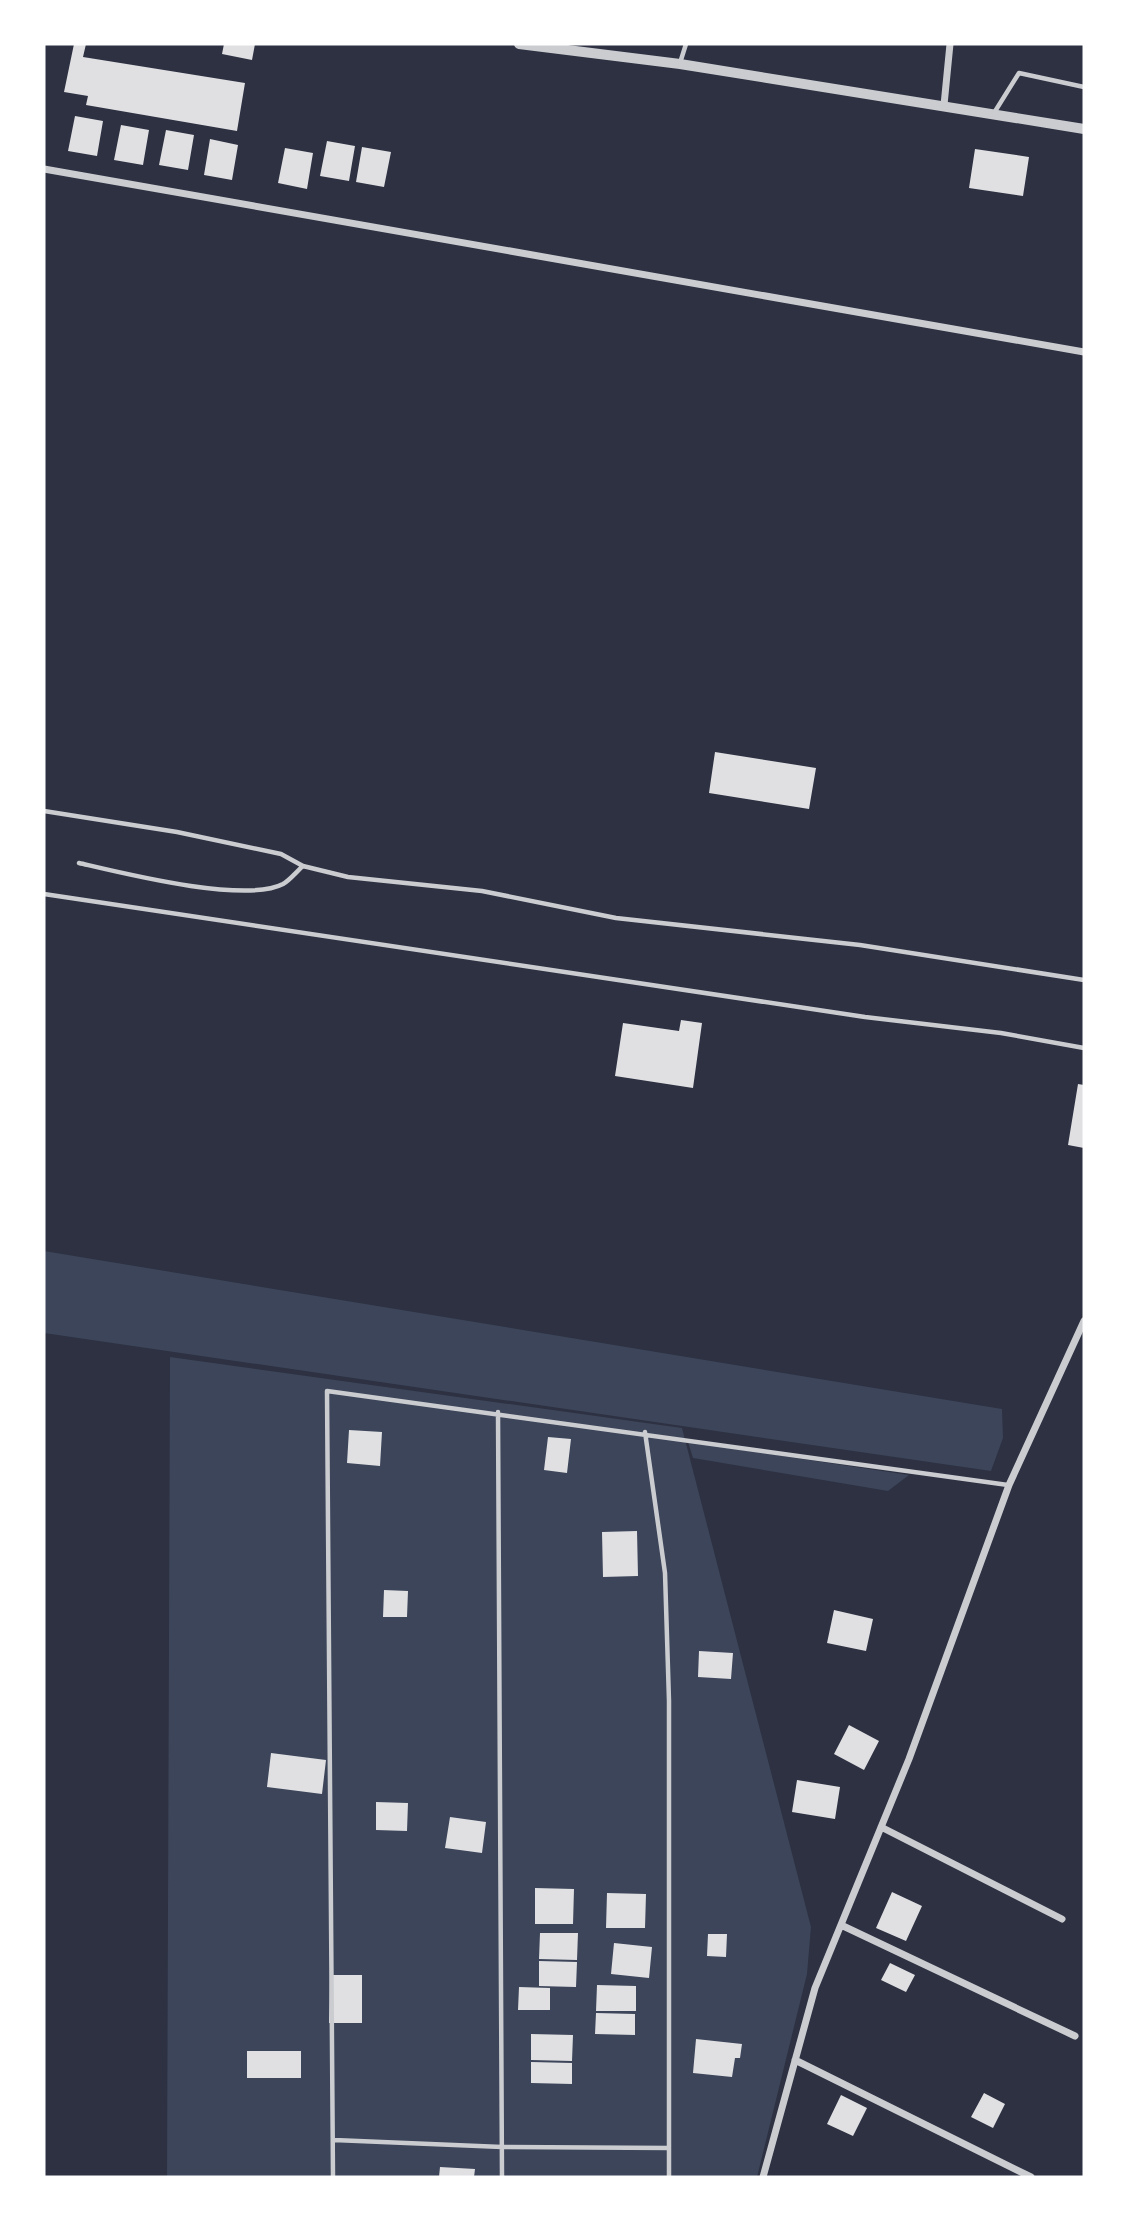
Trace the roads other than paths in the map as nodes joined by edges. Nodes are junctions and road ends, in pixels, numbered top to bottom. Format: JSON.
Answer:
{"nodes":[{"id":1,"x":525,"y":44,"type":"edge"},
{"id":2,"x":686,"y":44,"type":"edge"},
{"id":3,"x":950,"y":44,"type":"edge"},
{"id":4,"x":680,"y":64,"type":"junction"},
{"id":5,"x":1084,"y":87,"type":"edge"},
{"id":6,"x":944,"y":105,"type":"junction"},
{"id":7,"x":994,"y":114,"type":"junction"},
{"id":8,"x":1084,"y":129,"type":"edge"},
{"id":9,"x":44,"y":169,"type":"edge"},
{"id":10,"x":1084,"y":352,"type":"edge"},
{"id":11,"x":44,"y":811,"type":"edge"},
{"id":12,"x":79,"y":863,"type":"dead end"},
{"id":13,"x":303,"y":866,"type":"junction"},
{"id":14,"x":44,"y":894,"type":"edge"},
{"id":15,"x":1084,"y":980,"type":"edge"},
{"id":16,"x":1084,"y":1048,"type":"edge"},
{"id":17,"x":1084,"y":1321,"type":"edge"},
{"id":18,"x":498,"y":1412,"type":"junction"},
{"id":19,"x":645,"y":1432,"type":"junction"},
{"id":20,"x":1009,"y":1485,"type":"junction"},
{"id":21,"x":881,"y":1827,"type":"junction"},
{"id":22,"x":1062,"y":1919,"type":"dead end"},
{"id":23,"x":841,"y":1925,"type":"junction"},
{"id":24,"x":1075,"y":2036,"type":"dead end"},
{"id":25,"x":795,"y":2060,"type":"junction"},
{"id":26,"x":334,"y":2140,"type":"junction"},
{"id":27,"x":502,"y":2147,"type":"junction"},
{"id":28,"x":669,"y":2148,"type":"junction"},
{"id":29,"x":333,"y":2177,"type":"edge"},
{"id":30,"x":502,"y":2177,"type":"edge"},
{"id":31,"x":669,"y":2177,"type":"edge"},
{"id":32,"x":763,"y":2177,"type":"edge"},
{"id":33,"x":1031,"y":2177,"type":"edge"}],
"edges":[{"from":1,"to":4,"type":"street"},
{"from":2,"to":4,"type":"lane"},
{"from":3,"to":6,"type":"street"},
{"from":4,"to":6,"type":"street"},
{"from":5,"to":7,"type":"lane"},
{"from":6,"to":7,"type":"street"},
{"from":7,"to":8,"type":"street"},
{"from":9,"to":10,"type":"street"},
{"from":11,"to":13,"type":"lane"},
{"from":12,"to":13,"type":"lane"},
{"from":13,"to":15,"type":"lane"},
{"from":14,"to":16,"type":"lane"},
{"from":17,"to":20,"type":"street"},
{"from":18,"to":19,"type":"lane"},
{"from":18,"to":26,"type":"lane"},
{"from":18,"to":27,"type":"lane"},
{"from":19,"to":20,"type":"lane"},
{"from":19,"to":28,"type":"lane"},
{"from":20,"to":21,"type":"street"},
{"from":21,"to":22,"type":"street"},
{"from":21,"to":23,"type":"street"},
{"from":23,"to":24,"type":"street"},
{"from":23,"to":25,"type":"street"},
{"from":25,"to":32,"type":"street"},
{"from":25,"to":33,"type":"street"},
{"from":26,"to":27,"type":"lane"},
{"from":26,"to":29,"type":"lane"},
{"from":27,"to":28,"type":"lane"},
{"from":27,"to":30,"type":"lane"},
{"from":28,"to":31,"type":"lane"}]}
